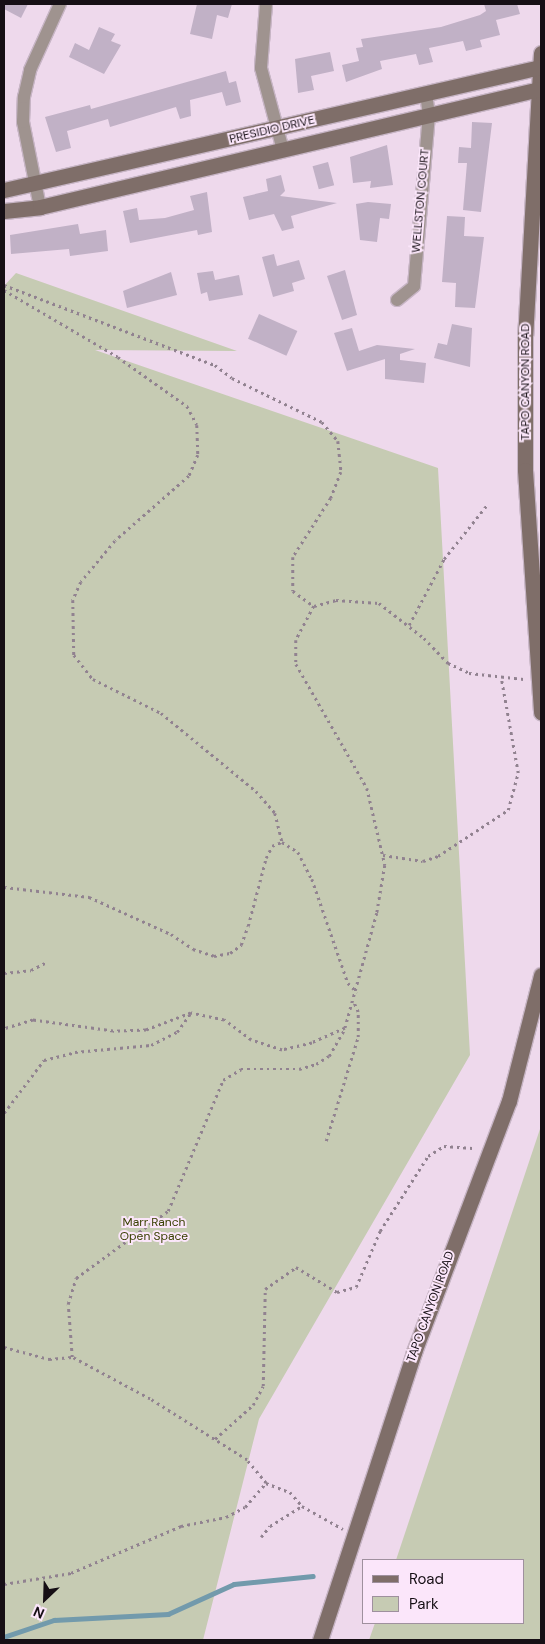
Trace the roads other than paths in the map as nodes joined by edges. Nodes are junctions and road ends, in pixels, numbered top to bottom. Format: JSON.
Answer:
{"nodes":[{"id":1,"x":60,"y":4,"type":"edge"},
{"id":2,"x":266,"y":4,"type":"edge"},
{"id":3,"x":541,"y":60,"type":"edge"},
{"id":4,"x":539,"y":89,"type":"junction"},
{"id":5,"x":426,"y":94,"type":"junction"},
{"id":6,"x":429,"y":115,"type":"junction"},
{"id":7,"x":278,"y":129,"type":"junction"},
{"id":8,"x":283,"y":150,"type":"junction"},
{"id":9,"x":36,"y":186,"type":"junction"},
{"id":10,"x":4,"y":190,"type":"edge"},
{"id":11,"x":40,"y":207,"type":"junction"},
{"id":12,"x":4,"y":211,"type":"edge"},
{"id":13,"x":397,"y":300,"type":"dead end"},
{"id":14,"x":541,"y":712,"type":"edge"},
{"id":15,"x":541,"y":975,"type":"edge"},
{"id":16,"x":320,"y":1640,"type":"edge"}],
"edges":[{"from":1,"to":9,"type":"street"},
{"from":2,"to":7,"type":"street"},
{"from":3,"to":4,"type":"main road","name":"TAPO CANYON ROAD"},
{"from":3,"to":5,"type":"main road","name":"PRESIDIO DRIVE"},
{"from":4,"to":6,"type":"main road","name":"PRESIDIO DRIVE"},
{"from":4,"to":14,"type":"main road","name":"TAPO CANYON ROAD"},
{"from":5,"to":6,"type":"street","name":"WELLSTON COURT"},
{"from":5,"to":7,"type":"main road","name":"PRESIDIO DRIVE"},
{"from":6,"to":8,"type":"main road","name":"PRESIDIO DRIVE"},
{"from":6,"to":13,"type":"street","name":"WELLSTON COURT"},
{"from":7,"to":8,"type":"street"},
{"from":7,"to":9,"type":"main road","name":"PRESIDIO DRIVE"},
{"from":8,"to":11,"type":"main road","name":"PRESIDIO DRIVE"},
{"from":9,"to":10,"type":"main road","name":"PRESIDIO DRIVE"},
{"from":9,"to":11,"type":"street"},
{"from":11,"to":12,"type":"main road","name":"PRESIDIO DRIVE"},
{"from":15,"to":16,"type":"main road","name":"TAPO CANYON ROAD"}]}
